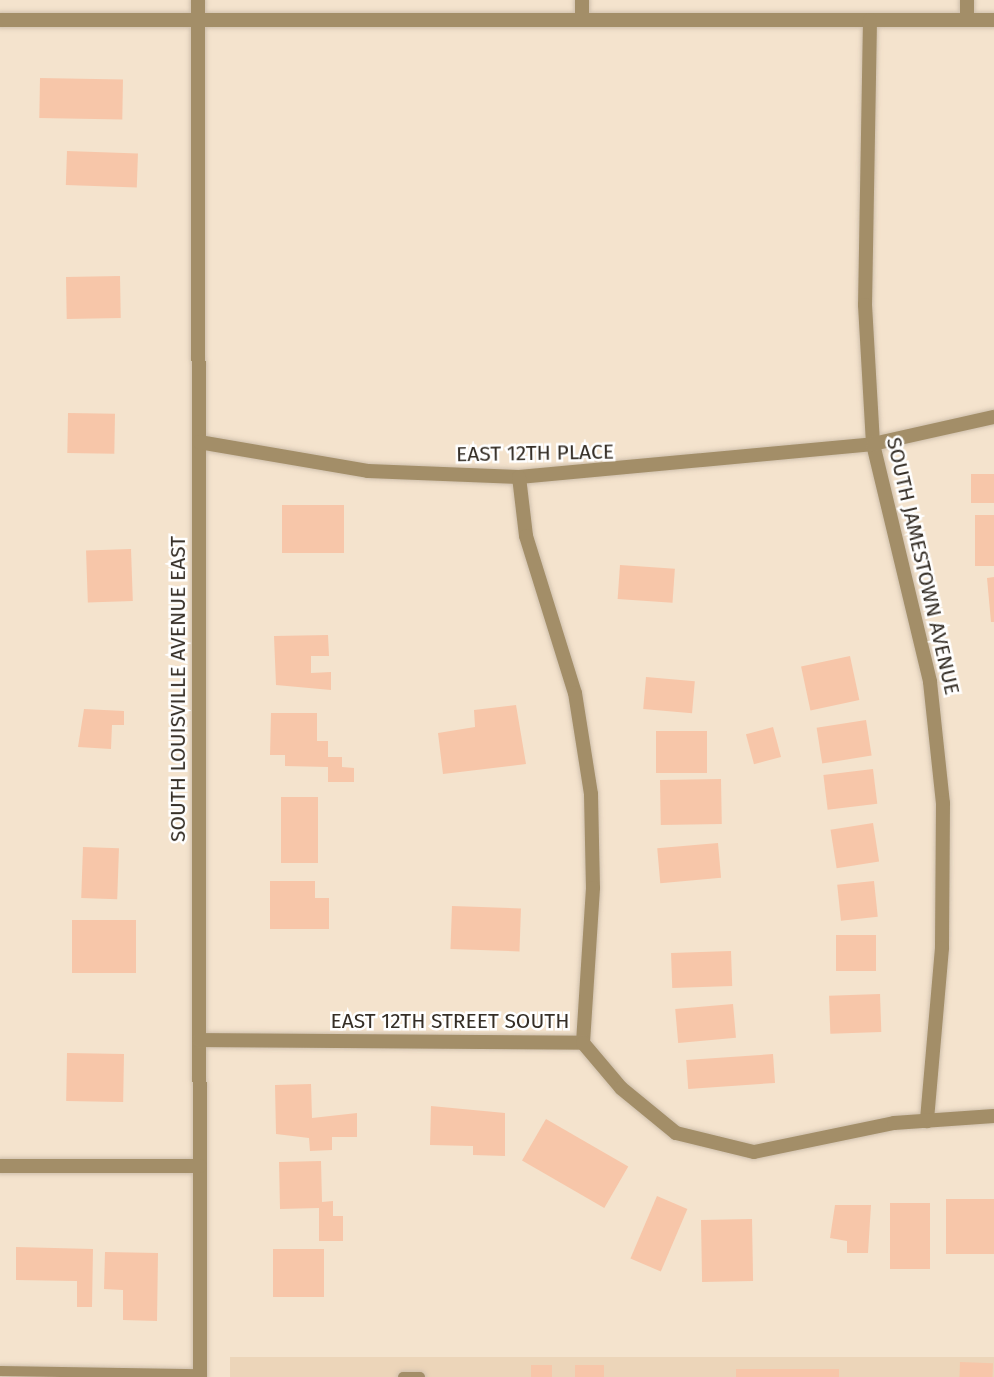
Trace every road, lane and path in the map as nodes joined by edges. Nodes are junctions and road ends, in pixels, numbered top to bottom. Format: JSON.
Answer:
{"nodes":[{"id":1,"x":198,"y":0,"type":"edge"},
{"id":2,"x":582,"y":0,"type":"edge"},
{"id":3,"x":967,"y":0,"type":"edge"},
{"id":4,"x":582,"y":18,"type":"junction"},
{"id":5,"x":0,"y":20,"type":"edge"},
{"id":6,"x":198,"y":20,"type":"junction"},
{"id":7,"x":870,"y":20,"type":"junction"},
{"id":8,"x":967,"y":20,"type":"junction"},
{"id":9,"x":994,"y":20,"type":"edge"},
{"id":10,"x":994,"y":417,"type":"edge"},
{"id":11,"x":199,"y":442,"type":"junction"},
{"id":12,"x":873,"y":444,"type":"junction"},
{"id":13,"x":519,"y":477,"type":"junction"},
{"id":14,"x":199,"y":1040,"type":"junction"},
{"id":15,"x":583,"y":1043,"type":"junction"},
{"id":16,"x":994,"y":1116,"type":"edge"},
{"id":17,"x":927,"y":1121,"type":"junction"},
{"id":18,"x":0,"y":1166,"type":"edge"},
{"id":19,"x":200,"y":1166,"type":"junction"},
{"id":20,"x":0,"y":1371,"type":"edge"},
{"id":21,"x":79,"y":1374,"type":"edge"},
{"id":22,"x":149,"y":1374,"type":"edge"},
{"id":23,"x":200,"y":1376,"type":"edge"},
{"id":24,"x":403,"y":1377,"type":"edge"},
{"id":25,"x":420,"y":1377,"type":"edge"}],
"edges":[{"from":1,"to":6,"type":"street","name":"SOUTH LOUISVILLE AVENUE EAST"},
{"from":2,"to":4,"type":"street"},
{"from":3,"to":8,"type":"street"},
{"from":4,"to":6,"type":"street"},
{"from":4,"to":7,"type":"street"},
{"from":5,"to":6,"type":"street"},
{"from":6,"to":11,"type":"street","name":"SOUTH LOUISVILLE AVENUE EAST"},
{"from":7,"to":8,"type":"street"},
{"from":7,"to":12,"type":"street","name":"SOUTH JAMESTOWN AVENUE"},
{"from":8,"to":9,"type":"street"},
{"from":10,"to":12,"type":"street","name":"EAST 12TH PLACE"},
{"from":11,"to":13,"type":"street","name":"EAST 12TH PLACE"},
{"from":11,"to":14,"type":"street","name":"SOUTH LOUISVILLE AVENUE EAST"},
{"from":12,"to":13,"type":"street","name":"EAST 12TH PLACE"},
{"from":12,"to":17,"type":"street","name":"SOUTH JAMESTOWN AVENUE"},
{"from":13,"to":15,"type":"street"},
{"from":14,"to":15,"type":"street","name":"EAST 12TH STREET SOUTH"},
{"from":14,"to":19,"type":"street","name":"SOUTH LOUISVILLE AVENUE EAST"},
{"from":15,"to":17,"type":"street","name":"EAST 12TH STREET SOUTH"},
{"from":16,"to":17,"type":"street","name":"EAST 12TH STREET SOUTH"},
{"from":18,"to":19,"type":"street"},
{"from":19,"to":23,"type":"street","name":"SOUTH LOUISVILLE AVENUE EAST"},
{"from":20,"to":21,"type":"lane"},
{"from":21,"to":22,"type":"lane"},
{"from":22,"to":23,"type":"lane"},
{"from":24,"to":25,"type":"lane"}]}
